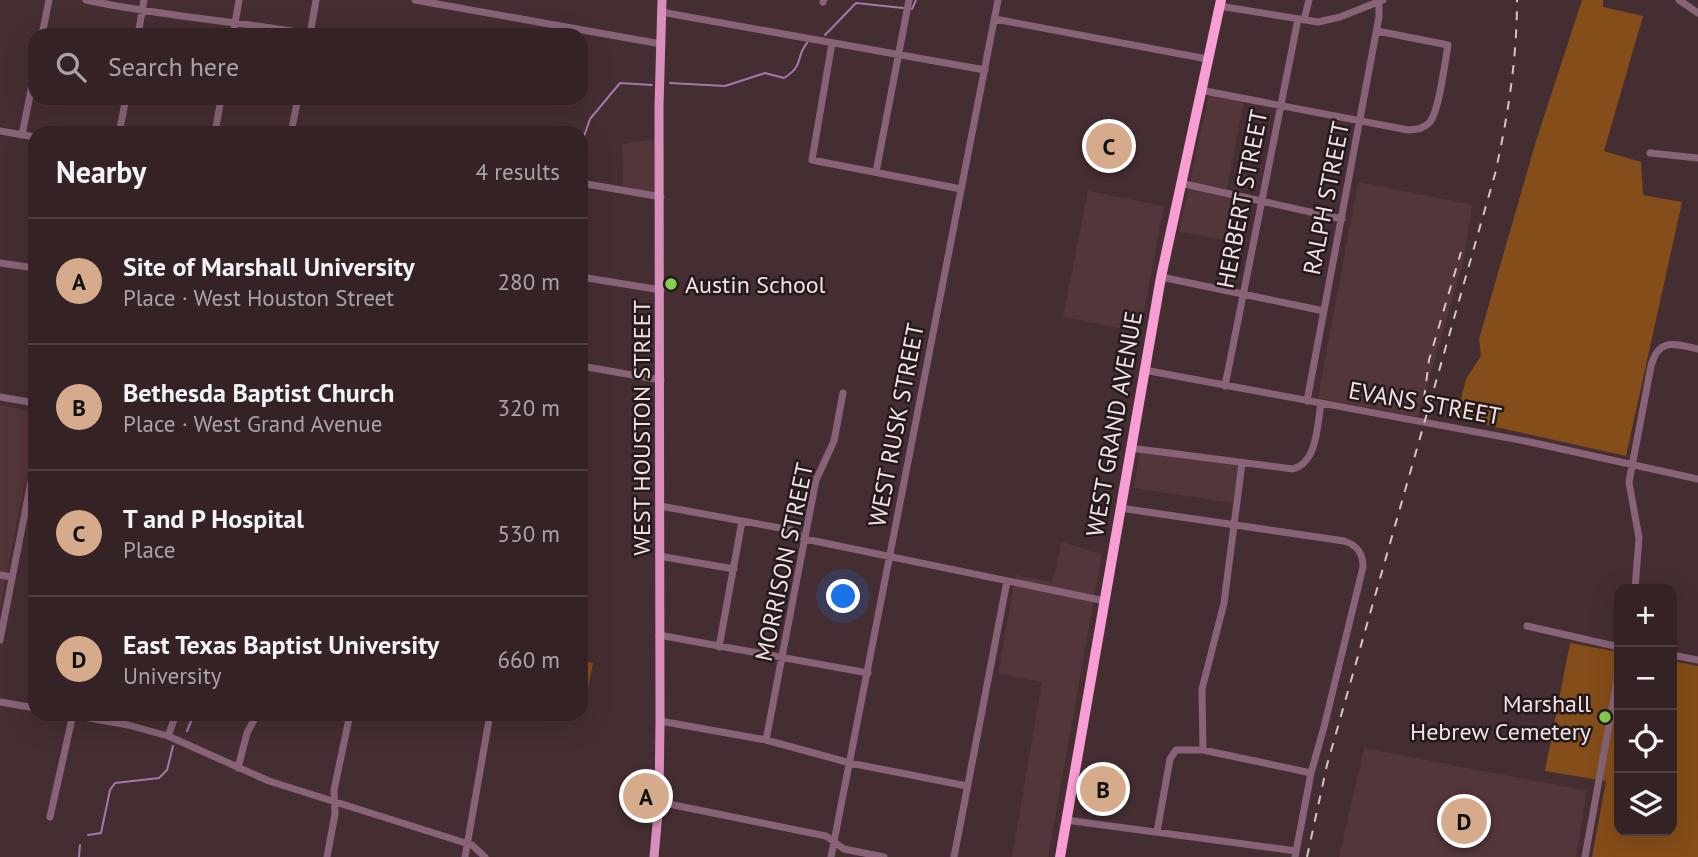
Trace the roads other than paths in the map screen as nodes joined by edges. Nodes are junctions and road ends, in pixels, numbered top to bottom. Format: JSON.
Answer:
{"nodes":[{"id":1,"x":49,"y":0,"type":"edge"},
{"id":2,"x":86,"y":0,"type":"edge"},
{"id":3,"x":144,"y":0,"type":"edge"},
{"id":4,"x":239,"y":0,"type":"edge"},
{"id":5,"x":316,"y":0,"type":"edge"},
{"id":6,"x":415,"y":0,"type":"edge"},
{"id":7,"x":662,"y":0,"type":"edge"},
{"id":8,"x":909,"y":0,"type":"edge"},
{"id":9,"x":998,"y":0,"type":"edge"},
{"id":10,"x":1309,"y":0,"type":"edge"},
{"id":11,"x":1679,"y":0,"type":"edge"},
{"id":12,"x":1382,"y":1,"type":"edge"},
{"id":13,"x":1220,"y":3,"type":"edge"},
{"id":14,"x":142,"y":12,"type":"junction"},
{"id":15,"x":661,"y":12,"type":"junction"},
{"id":16,"x":1698,"y":13,"type":"edge"},
{"id":17,"x":995,"y":19,"type":"junction"},
{"id":18,"x":1301,"y":20,"type":"junction"},
{"id":19,"x":235,"y":21,"type":"junction"},
{"id":20,"x":43,"y":28,"type":"edge"},
{"id":21,"x":139,"y":28,"type":"edge"},
{"id":22,"x":234,"y":28,"type":"edge"},
{"id":23,"x":275,"y":28,"type":"edge"},
{"id":24,"x":311,"y":28,"type":"edge"},
{"id":25,"x":572,"y":28,"type":"edge"},
{"id":26,"x":588,"y":31,"type":"edge"},
{"id":27,"x":1377,"y":32,"type":"junction"},
{"id":28,"x":832,"y":43,"type":"junction"},
{"id":29,"x":661,"y":44,"type":"junction"},
{"id":30,"x":899,"y":55,"type":"junction"},
{"id":31,"x":1207,"y":59,"type":"junction"},
{"id":32,"x":985,"y":70,"type":"junction"},
{"id":33,"x":1200,"y":90,"type":"junction"},
{"id":34,"x":28,"y":105,"type":"edge"},
{"id":35,"x":125,"y":105,"type":"edge"},
{"id":36,"x":220,"y":105,"type":"edge"},
{"id":37,"x":297,"y":105,"type":"edge"},
{"id":38,"x":1280,"y":105,"type":"junction"},
{"id":39,"x":1361,"y":121,"type":"junction"},
{"id":40,"x":121,"y":126,"type":"edge"},
{"id":41,"x":216,"y":126,"type":"edge"},
{"id":42,"x":293,"y":126,"type":"edge"},
{"id":43,"x":0,"y":131,"type":"edge"},
{"id":44,"x":22,"y":135,"type":"junction"},
{"id":45,"x":28,"y":136,"type":"edge"},
{"id":46,"x":1650,"y":153,"type":"dead end"},
{"id":47,"x":1698,"y":158,"type":"edge"},
{"id":48,"x":876,"y":172,"type":"junction"},
{"id":49,"x":1180,"y":183,"type":"junction"},
{"id":50,"x":588,"y":184,"type":"edge"},
{"id":51,"x":961,"y":189,"type":"junction"},
{"id":52,"x":661,"y":197,"type":"junction"},
{"id":53,"x":1261,"y":201,"type":"junction"},
{"id":54,"x":1342,"y":219,"type":"junction"},
{"id":55,"x":0,"y":262,"type":"edge"},
{"id":56,"x":28,"y":267,"type":"edge"},
{"id":57,"x":1161,"y":277,"type":"junction"},
{"id":58,"x":588,"y":278,"type":"edge"},
{"id":59,"x":661,"y":290,"type":"junction"},
{"id":60,"x":1243,"y":295,"type":"junction"},
{"id":61,"x":1324,"y":312,"type":"junction"},
{"id":62,"x":1698,"y":349,"type":"edge"},
{"id":63,"x":588,"y":367,"type":"edge"},
{"id":64,"x":1144,"y":370,"type":"junction"},
{"id":65,"x":661,"y":380,"type":"junction"},
{"id":66,"x":1225,"y":386,"type":"junction"},
{"id":67,"x":843,"y":393,"type":"dead end"},
{"id":68,"x":0,"y":397,"type":"edge"},
{"id":69,"x":1307,"y":401,"type":"junction"},
{"id":70,"x":28,"y":403,"type":"edge"},
{"id":71,"x":1321,"y":403,"type":"junction"},
{"id":72,"x":1130,"y":448,"type":"junction"},
{"id":73,"x":1242,"y":463,"type":"junction"},
{"id":74,"x":1631,"y":465,"type":"junction"},
{"id":75,"x":1698,"y":479,"type":"edge"},
{"id":76,"x":28,"y":496,"type":"edge"},
{"id":77,"x":660,"y":506,"type":"junction"},
{"id":78,"x":1120,"y":508,"type":"junction"},
{"id":79,"x":742,"y":521,"type":"junction"},
{"id":80,"x":1232,"y":525,"type":"junction"},
{"id":81,"x":805,"y":538,"type":"junction"},
{"id":82,"x":890,"y":555,"type":"junction"},
{"id":83,"x":659,"y":556,"type":"junction"},
{"id":84,"x":734,"y":569,"type":"junction"},
{"id":85,"x":0,"y":575,"type":"edge"},
{"id":86,"x":12,"y":577,"type":"junction"},
{"id":87,"x":1007,"y":581,"type":"junction"},
{"id":88,"x":1635,"y":584,"type":"edge"},
{"id":89,"x":1105,"y":601,"type":"junction"},
{"id":90,"x":1527,"y":626,"type":"dead end"},
{"id":91,"x":659,"y":635,"type":"junction"},
{"id":92,"x":0,"y":640,"type":"edge"},
{"id":93,"x":1614,"y":646,"type":"edge"},
{"id":94,"x":719,"y":647,"type":"junction"},
{"id":95,"x":1677,"y":656,"type":"edge"},
{"id":96,"x":782,"y":658,"type":"junction"},
{"id":97,"x":1698,"y":660,"type":"edge"},
{"id":98,"x":868,"y":673,"type":"junction"},
{"id":99,"x":1614,"y":698,"type":"edge"},
{"id":100,"x":0,"y":702,"type":"edge"},
{"id":101,"x":28,"y":707,"type":"edge"},
{"id":102,"x":70,"y":721,"type":"edge"},
{"id":103,"x":107,"y":721,"type":"edge"},
{"id":104,"x":173,"y":721,"type":"edge"},
{"id":105,"x":253,"y":721,"type":"edge"},
{"id":106,"x":349,"y":721,"type":"edge"},
{"id":107,"x":488,"y":721,"type":"edge"},
{"id":108,"x":660,"y":722,"type":"junction"},
{"id":109,"x":168,"y":736,"type":"junction"},
{"id":110,"x":766,"y":740,"type":"junction"},
{"id":111,"x":1203,"y":750,"type":"junction"},
{"id":112,"x":850,"y":763,"type":"junction"},
{"id":113,"x":238,"y":768,"type":"junction"},
{"id":114,"x":1311,"y":773,"type":"junction"},
{"id":115,"x":967,"y":786,"type":"junction"},
{"id":116,"x":659,"y":802,"type":"junction"},
{"id":117,"x":335,"y":803,"type":"junction"},
{"id":118,"x":50,"y":817,"type":"dead end"},
{"id":119,"x":1066,"y":820,"type":"junction"},
{"id":120,"x":1157,"y":832,"type":"junction"},
{"id":121,"x":835,"y":841,"type":"junction"},
{"id":122,"x":467,"y":844,"type":"junction"},
{"id":123,"x":1296,"y":854,"type":"edge"},
{"id":124,"x":327,"y":857,"type":"edge"},
{"id":125,"x":465,"y":857,"type":"edge"},
{"id":126,"x":485,"y":857,"type":"edge"},
{"id":127,"x":654,"y":857,"type":"edge"},
{"id":128,"x":831,"y":857,"type":"edge"},
{"id":129,"x":884,"y":857,"type":"edge"},
{"id":130,"x":954,"y":857,"type":"edge"},
{"id":131,"x":1060,"y":857,"type":"edge"},
{"id":132,"x":1585,"y":857,"type":"edge"}],
"edges":[{"from":1,"to":20,"type":"street"},
{"from":2,"to":14,"type":"street"},
{"from":3,"to":14,"type":"street"},
{"from":4,"to":19,"type":"street"},
{"from":5,"to":24,"type":"street"},
{"from":6,"to":25,"type":"street"},
{"from":7,"to":15,"type":"main road","name":"WEST HOUSTON STREET"},
{"from":8,"to":30,"type":"street"},
{"from":9,"to":17,"type":"street","name":"WEST RUSK STREET"},
{"from":10,"to":18,"type":"street","name":"HERBERT STREET"},
{"from":11,"to":16,"type":"street"},
{"from":12,"to":18,"type":"street"},
{"from":12,"to":27,"type":"street","name":"RALPH STREET"},
{"from":13,"to":18,"type":"street"},
{"from":13,"to":31,"type":"highway","name":"WEST GRAND AVENUE"},
{"from":14,"to":19,"type":"street"},
{"from":14,"to":21,"type":"street"},
{"from":15,"to":28,"type":"street"},
{"from":15,"to":29,"type":"main road","name":"WEST HOUSTON STREET"},
{"from":17,"to":31,"type":"street"},
{"from":17,"to":32,"type":"street","name":"WEST RUSK STREET"},
{"from":18,"to":38,"type":"street","name":"HERBERT STREET"},
{"from":19,"to":22,"type":"street"},
{"from":19,"to":23,"type":"street"},
{"from":26,"to":29,"type":"street"},
{"from":27,"to":39,"type":"street","name":"RALPH STREET"},
{"from":27,"to":39,"type":"street"},
{"from":28,"to":30,"type":"street"},
{"from":28,"to":48,"type":"street"},
{"from":29,"to":52,"type":"main road","name":"WEST HOUSTON STREET"},
{"from":30,"to":32,"type":"street"},
{"from":30,"to":48,"type":"street"},
{"from":31,"to":33,"type":"highway","name":"WEST GRAND AVENUE"},
{"from":32,"to":51,"type":"street","name":"WEST RUSK STREET"},
{"from":33,"to":38,"type":"street"},
{"from":33,"to":49,"type":"highway","name":"WEST GRAND AVENUE"},
{"from":34,"to":44,"type":"street"},
{"from":35,"to":40,"type":"street"},
{"from":36,"to":41,"type":"street"},
{"from":37,"to":42,"type":"street"},
{"from":38,"to":39,"type":"street"},
{"from":38,"to":53,"type":"street","name":"HERBERT STREET"},
{"from":39,"to":54,"type":"street","name":"RALPH STREET"},
{"from":43,"to":44,"type":"street"},
{"from":44,"to":45,"type":"street"},
{"from":46,"to":47,"type":"street"},
{"from":48,"to":51,"type":"street"},
{"from":49,"to":53,"type":"street"},
{"from":49,"to":57,"type":"highway","name":"WEST GRAND AVENUE"},
{"from":50,"to":52,"type":"street"},
{"from":51,"to":82,"type":"street","name":"WEST RUSK STREET"},
{"from":52,"to":59,"type":"main road","name":"WEST HOUSTON STREET"},
{"from":53,"to":54,"type":"street"},
{"from":53,"to":60,"type":"street","name":"HERBERT STREET"},
{"from":54,"to":61,"type":"street","name":"RALPH STREET"},
{"from":55,"to":56,"type":"street"},
{"from":57,"to":60,"type":"street"},
{"from":57,"to":64,"type":"highway","name":"WEST GRAND AVENUE"},
{"from":58,"to":59,"type":"street"},
{"from":59,"to":65,"type":"main road","name":"WEST HOUSTON STREET"},
{"from":60,"to":61,"type":"street"},
{"from":60,"to":66,"type":"street","name":"HERBERT STREET"},
{"from":61,"to":69,"type":"street","name":"RALPH STREET"},
{"from":62,"to":74,"type":"street"},
{"from":63,"to":65,"type":"street"},
{"from":64,"to":66,"type":"street","name":"EVANS STREET"},
{"from":64,"to":72,"type":"highway","name":"WEST GRAND AVENUE"},
{"from":65,"to":77,"type":"main road","name":"WEST HOUSTON STREET"},
{"from":66,"to":69,"type":"street","name":"EVANS STREET"},
{"from":67,"to":81,"type":"street","name":"MORRISON STREET"},
{"from":68,"to":70,"type":"street"},
{"from":69,"to":71,"type":"street","name":"EVANS STREET"},
{"from":71,"to":73,"type":"street"},
{"from":71,"to":74,"type":"street","name":"EVANS STREET"},
{"from":72,"to":73,"type":"street"},
{"from":72,"to":78,"type":"highway","name":"WEST GRAND AVENUE"},
{"from":73,"to":80,"type":"street"},
{"from":74,"to":75,"type":"street","name":"EVANS STREET"},
{"from":74,"to":88,"type":"street"},
{"from":76,"to":86,"type":"street"},
{"from":77,"to":79,"type":"street"},
{"from":77,"to":83,"type":"main road","name":"WEST HOUSTON STREET"},
{"from":78,"to":80,"type":"street"},
{"from":78,"to":89,"type":"highway","name":"WEST GRAND AVENUE"},
{"from":79,"to":81,"type":"street"},
{"from":79,"to":84,"type":"street"},
{"from":80,"to":111,"type":"street"},
{"from":80,"to":114,"type":"street"},
{"from":81,"to":82,"type":"street"},
{"from":81,"to":96,"type":"street","name":"MORRISON STREET"},
{"from":82,"to":87,"type":"street"},
{"from":82,"to":98,"type":"street","name":"WEST RUSK STREET"},
{"from":83,"to":84,"type":"street"},
{"from":83,"to":91,"type":"main road","name":"WEST HOUSTON STREET"},
{"from":84,"to":94,"type":"street"},
{"from":85,"to":86,"type":"street"},
{"from":86,"to":92,"type":"street"},
{"from":87,"to":89,"type":"street"},
{"from":87,"to":115,"type":"street"},
{"from":89,"to":119,"type":"highway","name":"WEST GRAND AVENUE"},
{"from":90,"to":93,"type":"street"},
{"from":91,"to":94,"type":"street"},
{"from":91,"to":108,"type":"main road","name":"WEST HOUSTON STREET"},
{"from":94,"to":96,"type":"street"},
{"from":95,"to":97,"type":"street"},
{"from":96,"to":98,"type":"street"},
{"from":96,"to":110,"type":"street","name":"MORRISON STREET"},
{"from":98,"to":112,"type":"street","name":"WEST RUSK STREET"},
{"from":99,"to":132,"type":"street"},
{"from":100,"to":101,"type":"street"},
{"from":102,"to":118,"type":"street"},
{"from":103,"to":109,"type":"street"},
{"from":104,"to":109,"type":"street"},
{"from":105,"to":113,"type":"street"},
{"from":106,"to":117,"type":"street"},
{"from":107,"to":122,"type":"street"},
{"from":108,"to":110,"type":"street"},
{"from":108,"to":116,"type":"main road","name":"WEST HOUSTON STREET"},
{"from":109,"to":113,"type":"street"},
{"from":110,"to":112,"type":"street"},
{"from":111,"to":114,"type":"street"},
{"from":111,"to":120,"type":"street"},
{"from":112,"to":115,"type":"street"},
{"from":112,"to":121,"type":"street","name":"WEST RUSK STREET"},
{"from":113,"to":117,"type":"street"},
{"from":114,"to":123,"type":"street"},
{"from":115,"to":130,"type":"street"},
{"from":116,"to":121,"type":"street"},
{"from":116,"to":127,"type":"main road","name":"WEST HOUSTON STREET"},
{"from":117,"to":122,"type":"street"},
{"from":117,"to":124,"type":"street"},
{"from":119,"to":120,"type":"street"},
{"from":119,"to":131,"type":"highway","name":"WEST GRAND AVENUE"},
{"from":120,"to":123,"type":"street"},
{"from":121,"to":128,"type":"street","name":"WEST RUSK STREET"},
{"from":121,"to":129,"type":"street"},
{"from":122,"to":125,"type":"street"},
{"from":122,"to":126,"type":"street"}]}
